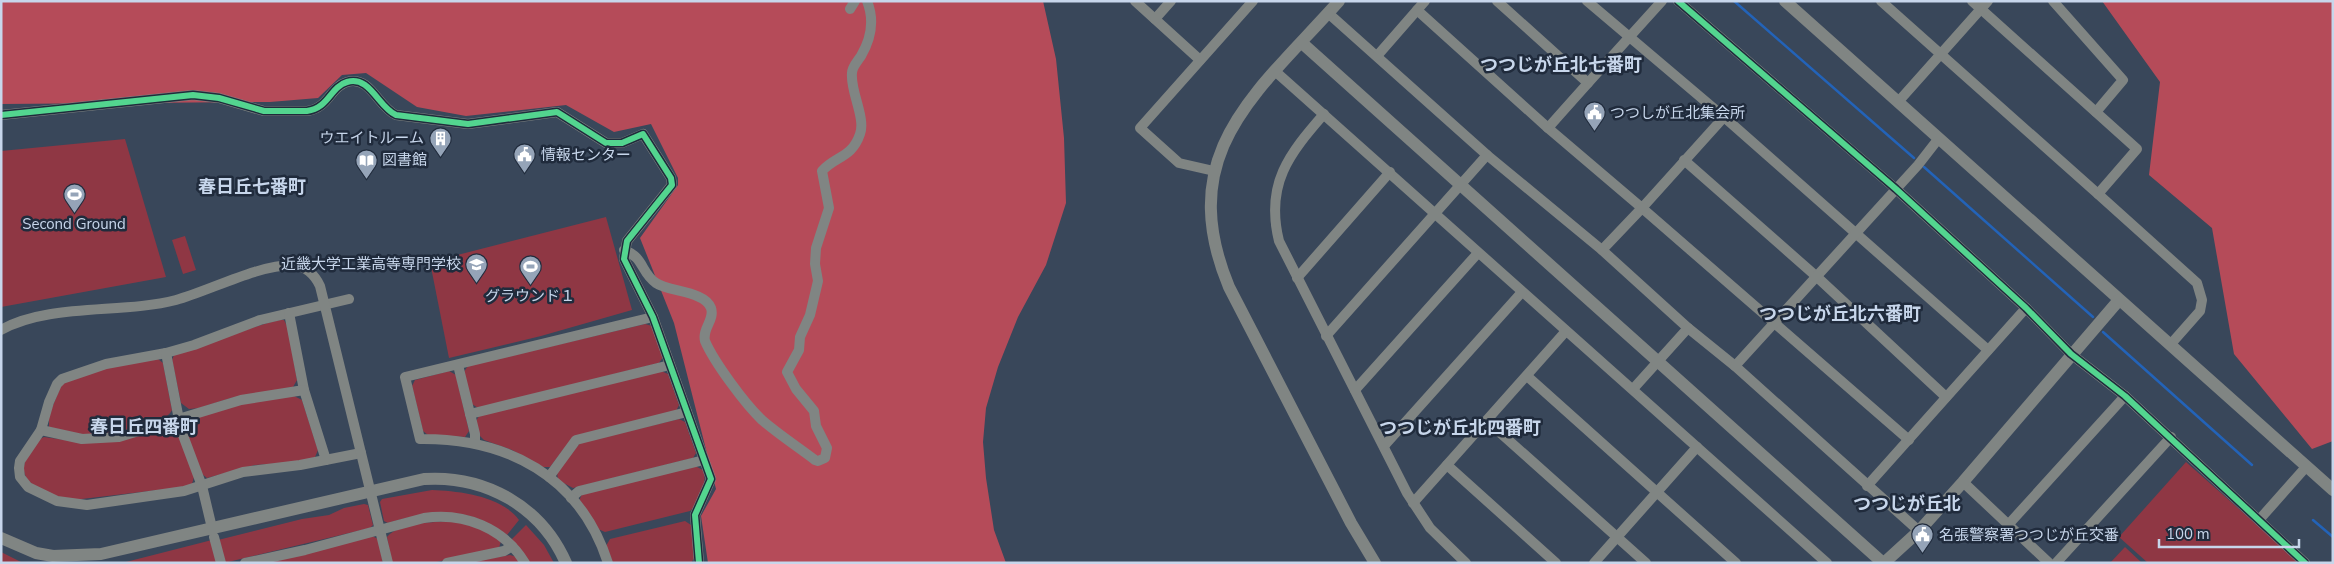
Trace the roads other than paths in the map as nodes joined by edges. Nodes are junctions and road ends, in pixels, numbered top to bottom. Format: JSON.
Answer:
{"nodes":[{"id":1,"x":867,"y":1,"type":"edge"},
{"id":2,"x":1135,"y":1,"type":"edge"},
{"id":3,"x":1171,"y":1,"type":"edge"},
{"id":4,"x":1252,"y":1,"type":"edge"},
{"id":5,"x":1339,"y":1,"type":"edge"},
{"id":6,"x":1425,"y":1,"type":"edge"},
{"id":7,"x":1496,"y":1,"type":"edge"},
{"id":8,"x":1587,"y":1,"type":"edge"},
{"id":9,"x":1662,"y":1,"type":"edge"},
{"id":10,"x":1678,"y":1,"type":"edge"},
{"id":11,"x":1785,"y":1,"type":"edge"},
{"id":12,"x":1881,"y":1,"type":"edge"},
{"id":13,"x":1972,"y":1,"type":"edge"},
{"id":14,"x":2053,"y":1,"type":"edge"},
{"id":15,"x":1984,"y":5,"type":"edge"},
{"id":16,"x":1417,"y":10,"type":"junction"},
{"id":17,"x":1328,"y":13,"type":"junction"},
{"id":18,"x":1155,"y":19,"type":"junction"},
{"id":19,"x":1629,"y":38,"type":"junction"},
{"id":20,"x":1302,"y":43,"type":"junction"},
{"id":21,"x":1941,"y":54,"type":"junction"},
{"id":22,"x":1377,"y":56,"type":"junction"},
{"id":23,"x":1200,"y":60,"type":"junction"},
{"id":24,"x":1276,"y":72,"type":"junction"},
{"id":25,"x":1588,"y":83,"type":"junction"},
{"id":26,"x":1898,"y":102,"type":"junction"},
{"id":27,"x":2096,"y":112,"type":"junction"},
{"id":28,"x":1324,"y":114,"type":"junction"},
{"id":29,"x":1,"y":115,"type":"edge"},
{"id":30,"x":1724,"y":117,"type":"junction"},
{"id":31,"x":1548,"y":128,"type":"junction"},
{"id":32,"x":1938,"y":138,"type":"junction"},
{"id":33,"x":1487,"y":155,"type":"junction"},
{"id":34,"x":1684,"y":160,"type":"junction"},
{"id":35,"x":1214,"y":171,"type":"junction"},
{"id":36,"x":1390,"y":172,"type":"junction"},
{"id":37,"x":1460,"y":185,"type":"junction"},
{"id":38,"x":1896,"y":189,"type":"junction"},
{"id":39,"x":2098,"y":194,"type":"junction"},
{"id":40,"x":1642,"y":208,"type":"junction"},
{"id":41,"x":1435,"y":213,"type":"junction"},
{"id":42,"x":1857,"y":233,"type":"junction"},
{"id":43,"x":624,"y":250,"type":"junction"},
{"id":44,"x":1602,"y":250,"type":"junction"},
{"id":45,"x":1478,"y":253,"type":"junction"},
{"id":46,"x":1817,"y":277,"type":"junction"},
{"id":47,"x":1297,"y":278,"type":"junction"},
{"id":48,"x":1522,"y":292,"type":"junction"},
{"id":49,"x":349,"y":299,"type":"dead end"},
{"id":50,"x":2119,"y":300,"type":"junction"},
{"id":51,"x":324,"y":304,"type":"junction"},
{"id":52,"x":2026,"y":308,"type":"junction"},
{"id":53,"x":290,"y":313,"type":"junction"},
{"id":54,"x":653,"y":317,"type":"junction"},
{"id":55,"x":1774,"y":323,"type":"junction"},
{"id":56,"x":1688,"y":328,"type":"junction"},
{"id":57,"x":1,"y":330,"type":"edge"},
{"id":58,"x":1566,"y":331,"type":"junction"},
{"id":59,"x":1326,"y":336,"type":"junction"},
{"id":60,"x":2170,"y":345,"type":"junction"},
{"id":61,"x":1988,"y":350,"type":"junction"},
{"id":62,"x":166,"y":353,"type":"junction"},
{"id":63,"x":2071,"y":354,"type":"junction"},
{"id":64,"x":1658,"y":361,"type":"junction"},
{"id":65,"x":458,"y":365,"type":"junction"},
{"id":66,"x":670,"y":365,"type":"junction"},
{"id":67,"x":1736,"y":366,"type":"junction"},
{"id":68,"x":1527,"y":376,"type":"junction"},
{"id":69,"x":1633,"y":389,"type":"junction"},
{"id":70,"x":304,"y":390,"type":"junction"},
{"id":71,"x":1355,"y":390,"type":"junction"},
{"id":72,"x":2125,"y":396,"type":"junction"},
{"id":73,"x":1946,"y":397,"type":"junction"},
{"id":74,"x":687,"y":412,"type":"junction"},
{"id":75,"x":470,"y":414,"type":"junction"},
{"id":76,"x":179,"y":419,"type":"junction"},
{"id":77,"x":1487,"y":421,"type":"junction"},
{"id":78,"x":41,"y":430,"type":"junction"},
{"id":79,"x":2171,"y":437,"type":"junction"},
{"id":80,"x":1908,"y":440,"type":"junction"},
{"id":81,"x":475,"y":443,"type":"junction"},
{"id":82,"x":1384,"y":446,"type":"junction"},
{"id":83,"x":1697,"y":447,"type":"junction"},
{"id":84,"x":361,"y":453,"type":"junction"},
{"id":85,"x":326,"y":460,"type":"junction"},
{"id":86,"x":704,"y":460,"type":"junction"},
{"id":87,"x":1447,"y":465,"type":"junction"},
{"id":88,"x":2306,"y":467,"type":"junction"},
{"id":89,"x":549,"y":477,"type":"junction"},
{"id":90,"x":1963,"y":482,"type":"junction"},
{"id":91,"x":202,"y":486,"type":"junction"},
{"id":92,"x":1867,"y":486,"type":"junction"},
{"id":93,"x":2333,"y":490,"type":"edge"},
{"id":94,"x":371,"y":491,"type":"junction"},
{"id":95,"x":1657,"y":491,"type":"junction"},
{"id":96,"x":571,"y":498,"type":"junction"},
{"id":97,"x":1414,"y":503,"type":"junction"},
{"id":98,"x":2259,"y":520,"type":"junction"},
{"id":99,"x":2008,"y":525,"type":"junction"},
{"id":100,"x":380,"y":530,"type":"junction"},
{"id":101,"x":1919,"y":531,"type":"junction"},
{"id":102,"x":213,"y":532,"type":"junction"},
{"id":103,"x":1617,"y":537,"type":"junction"},
{"id":104,"x":1,"y":538,"type":"edge"},
{"id":105,"x":512,"y":546,"type":"junction"},
{"id":106,"x":220,"y":563,"type":"edge"},
{"id":107,"x":244,"y":563,"type":"edge"},
{"id":108,"x":388,"y":563,"type":"edge"},
{"id":109,"x":447,"y":563,"type":"edge"},
{"id":110,"x":525,"y":563,"type":"edge"},
{"id":111,"x":566,"y":563,"type":"edge"},
{"id":112,"x":608,"y":563,"type":"edge"},
{"id":113,"x":699,"y":563,"type":"edge"},
{"id":114,"x":1375,"y":563,"type":"edge"},
{"id":115,"x":1466,"y":563,"type":"edge"},
{"id":116,"x":1556,"y":563,"type":"edge"},
{"id":117,"x":1594,"y":563,"type":"edge"},
{"id":118,"x":1646,"y":563,"type":"edge"},
{"id":119,"x":1736,"y":563,"type":"edge"},
{"id":120,"x":1827,"y":563,"type":"edge"},
{"id":121,"x":1884,"y":563,"type":"edge"},
{"id":122,"x":2049,"y":563,"type":"edge"},
{"id":123,"x":2056,"y":563,"type":"edge"},
{"id":124,"x":2305,"y":563,"type":"edge"}],
"edges":[{"from":1,"to":43,"type":"street"},
{"from":2,"to":18,"type":"street"},
{"from":3,"to":18,"type":"street"},
{"from":4,"to":23,"type":"street"},
{"from":5,"to":17,"type":"street"},
{"from":6,"to":16,"type":"street"},
{"from":7,"to":25,"type":"street"},
{"from":8,"to":19,"type":"street"},
{"from":9,"to":19,"type":"street"},
{"from":10,"to":38,"type":"street"},
{"from":11,"to":26,"type":"street"},
{"from":12,"to":21,"type":"street"},
{"from":13,"to":15,"type":"street"},
{"from":14,"to":27,"type":"street"},
{"from":15,"to":21,"type":"street"},
{"from":15,"to":27,"type":"street"},
{"from":16,"to":22,"type":"street"},
{"from":16,"to":31,"type":"street"},
{"from":17,"to":20,"type":"street"},
{"from":17,"to":22,"type":"street"},
{"from":18,"to":23,"type":"street"},
{"from":19,"to":25,"type":"street"},
{"from":19,"to":30,"type":"street"},
{"from":20,"to":24,"type":"street"},
{"from":20,"to":37,"type":"street"},
{"from":21,"to":26,"type":"street"},
{"from":21,"to":39,"type":"street"},
{"from":22,"to":33,"type":"street"},
{"from":23,"to":35,"type":"street"},
{"from":24,"to":28,"type":"street"},
{"from":24,"to":35,"type":"street"},
{"from":25,"to":31,"type":"street"},
{"from":26,"to":32,"type":"street"},
{"from":27,"to":39,"type":"street"},
{"from":28,"to":36,"type":"street"},
{"from":28,"to":47,"type":"street"},
{"from":29,"to":43,"type":"street"},
{"from":30,"to":34,"type":"street"},
{"from":30,"to":42,"type":"street"},
{"from":31,"to":40,"type":"street"},
{"from":32,"to":38,"type":"street"},
{"from":32,"to":50,"type":"street"},
{"from":33,"to":37,"type":"street"},
{"from":33,"to":44,"type":"street"},
{"from":34,"to":40,"type":"street"},
{"from":34,"to":46,"type":"street"},
{"from":35,"to":114,"type":"street"},
{"from":36,"to":41,"type":"street"},
{"from":36,"to":47,"type":"street"},
{"from":37,"to":41,"type":"street"},
{"from":37,"to":64,"type":"street"},
{"from":38,"to":42,"type":"street"},
{"from":38,"to":52,"type":"street"},
{"from":39,"to":60,"type":"street"},
{"from":40,"to":44,"type":"street"},
{"from":40,"to":55,"type":"street"},
{"from":41,"to":45,"type":"street"},
{"from":41,"to":59,"type":"street"},
{"from":42,"to":46,"type":"street"},
{"from":42,"to":61,"type":"street"},
{"from":43,"to":54,"type":"street"},
{"from":44,"to":56,"type":"street"},
{"from":45,"to":48,"type":"street"},
{"from":45,"to":71,"type":"street"},
{"from":46,"to":55,"type":"street"},
{"from":46,"to":73,"type":"street"},
{"from":47,"to":59,"type":"street"},
{"from":48,"to":58,"type":"street"},
{"from":48,"to":82,"type":"street"},
{"from":49,"to":51,"type":"street"},
{"from":50,"to":60,"type":"street"},
{"from":50,"to":63,"type":"street"},
{"from":51,"to":53,"type":"street"},
{"from":51,"to":57,"type":"street"},
{"from":51,"to":84,"type":"street"},
{"from":52,"to":61,"type":"street"},
{"from":52,"to":63,"type":"street"},
{"from":53,"to":62,"type":"street"},
{"from":53,"to":70,"type":"street"},
{"from":54,"to":65,"type":"street"},
{"from":54,"to":66,"type":"street"},
{"from":55,"to":67,"type":"street"},
{"from":55,"to":80,"type":"street"},
{"from":56,"to":64,"type":"street"},
{"from":56,"to":67,"type":"street"},
{"from":58,"to":68,"type":"street"},
{"from":58,"to":69,"type":"street"},
{"from":59,"to":71,"type":"street"},
{"from":60,"to":88,"type":"street"},
{"from":61,"to":73,"type":"street"},
{"from":62,"to":76,"type":"street"},
{"from":62,"to":78,"type":"street"},
{"from":63,"to":72,"type":"street"},
{"from":63,"to":90,"type":"street"},
{"from":64,"to":69,"type":"street"},
{"from":64,"to":121,"type":"street"},
{"from":65,"to":75,"type":"street"},
{"from":65,"to":81,"type":"street"},
{"from":66,"to":74,"type":"street"},
{"from":66,"to":75,"type":"street"},
{"from":67,"to":92,"type":"street"},
{"from":68,"to":77,"type":"street"},
{"from":68,"to":95,"type":"street"},
{"from":69,"to":83,"type":"street"},
{"from":70,"to":76,"type":"street"},
{"from":70,"to":85,"type":"street"},
{"from":71,"to":82,"type":"street"},
{"from":72,"to":79,"type":"street"},
{"from":72,"to":99,"type":"street"},
{"from":73,"to":80,"type":"street"},
{"from":74,"to":86,"type":"street"},
{"from":74,"to":89,"type":"street"},
{"from":75,"to":81,"type":"street"},
{"from":76,"to":78,"type":"street"},
{"from":76,"to":91,"type":"street"},
{"from":77,"to":87,"type":"street"},
{"from":77,"to":103,"type":"street"},
{"from":78,"to":91,"type":"street"},
{"from":79,"to":98,"type":"street"},
{"from":79,"to":123,"type":"street"},
{"from":80,"to":92,"type":"street"},
{"from":81,"to":89,"type":"street"},
{"from":82,"to":97,"type":"street"},
{"from":83,"to":95,"type":"street"},
{"from":83,"to":120,"type":"street"},
{"from":84,"to":85,"type":"street"},
{"from":84,"to":94,"type":"street"},
{"from":85,"to":91,"type":"street"},
{"from":86,"to":96,"type":"street"},
{"from":86,"to":113,"type":"street"},
{"from":87,"to":97,"type":"street"},
{"from":87,"to":116,"type":"street"},
{"from":88,"to":93,"type":"street"},
{"from":88,"to":98,"type":"street"},
{"from":89,"to":96,"type":"street"},
{"from":90,"to":99,"type":"street"},
{"from":90,"to":101,"type":"street"},
{"from":91,"to":102,"type":"street"},
{"from":92,"to":101,"type":"street"},
{"from":94,"to":100,"type":"street"},
{"from":94,"to":102,"type":"street"},
{"from":94,"to":111,"type":"street"},
{"from":95,"to":103,"type":"street"},
{"from":95,"to":119,"type":"street"},
{"from":96,"to":112,"type":"street"},
{"from":97,"to":115,"type":"street"},
{"from":98,"to":124,"type":"street"},
{"from":99,"to":122,"type":"street"},
{"from":100,"to":105,"type":"street"},
{"from":100,"to":107,"type":"street"},
{"from":100,"to":108,"type":"street"},
{"from":101,"to":121,"type":"street"},
{"from":102,"to":104,"type":"street"},
{"from":102,"to":106,"type":"street"},
{"from":103,"to":117,"type":"street"},
{"from":103,"to":118,"type":"street"},
{"from":105,"to":109,"type":"street"},
{"from":105,"to":110,"type":"street"}]}
